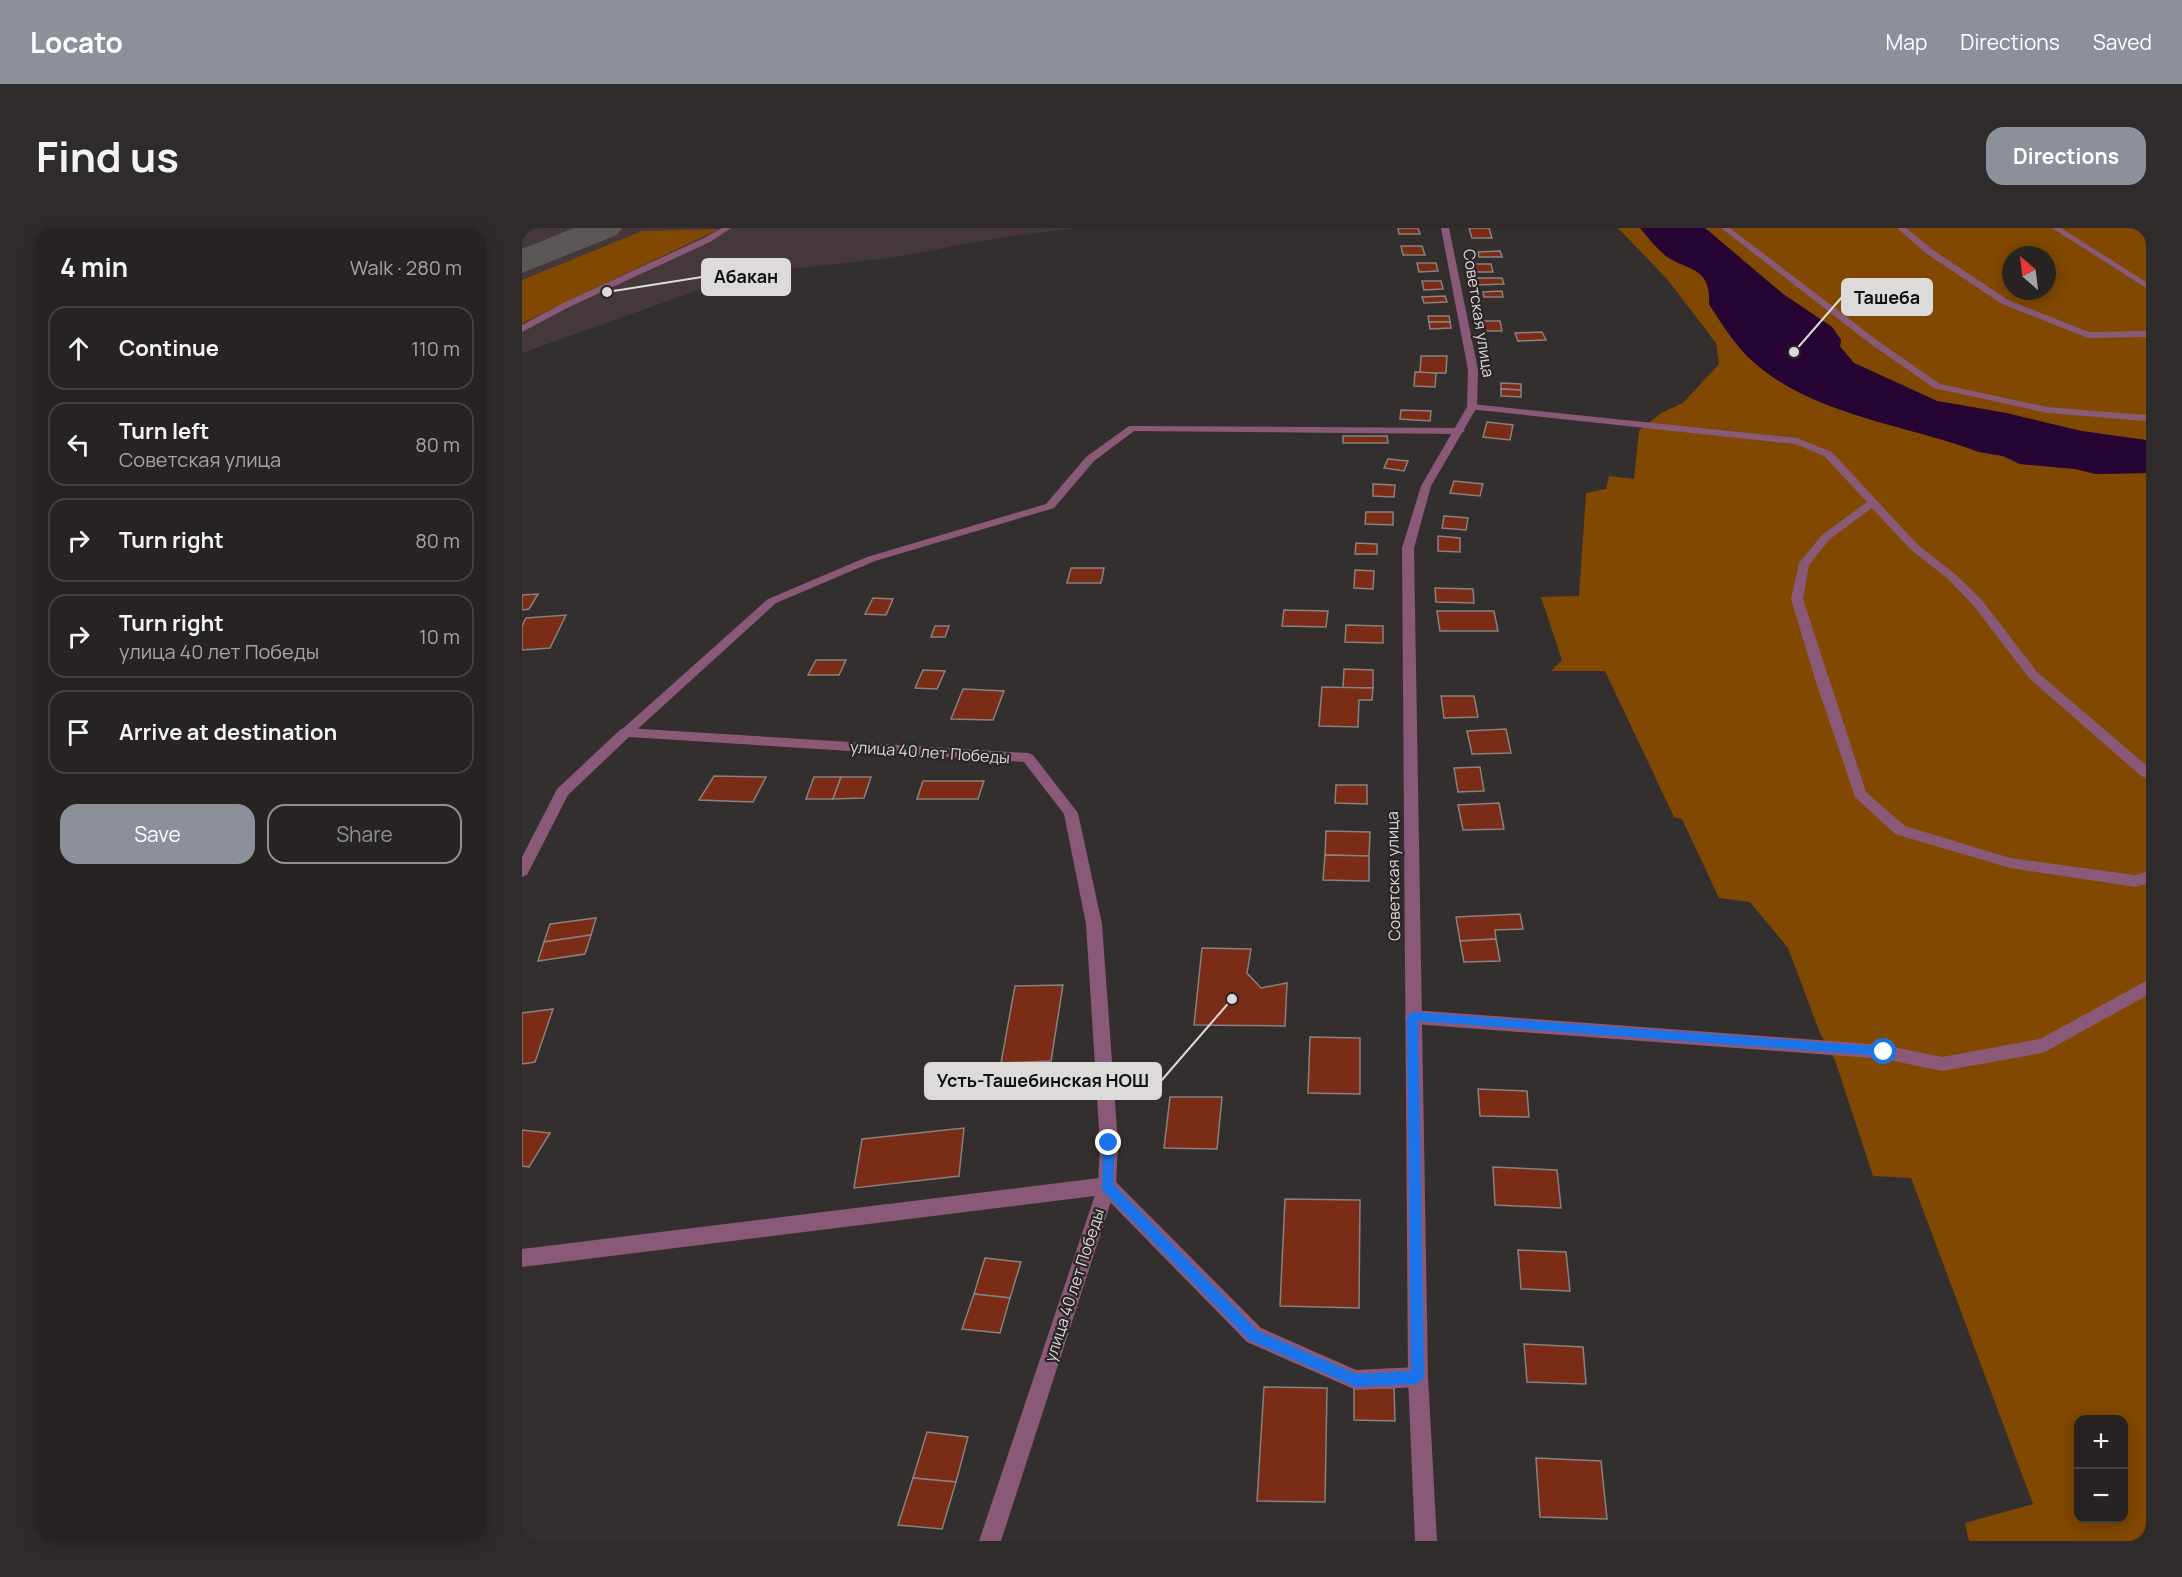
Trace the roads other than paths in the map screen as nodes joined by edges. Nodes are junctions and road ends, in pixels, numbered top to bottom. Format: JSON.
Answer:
{"nodes":[{"id":1,"x":727,"y":228,"type":"edge"},
{"id":2,"x":1445,"y":228,"type":"edge"},
{"id":3,"x":1725,"y":228,"type":"edge"},
{"id":4,"x":1901,"y":228,"type":"edge"},
{"id":5,"x":2056,"y":228,"type":"edge"},
{"id":6,"x":2146,"y":286,"type":"edge"},
{"id":7,"x":522,"y":329,"type":"edge"},
{"id":8,"x":2146,"y":334,"type":"edge"},
{"id":9,"x":1472,"y":407,"type":"junction"},
{"id":10,"x":2146,"y":418,"type":"edge"},
{"id":11,"x":1460,"y":431,"type":"junction"},
{"id":12,"x":1874,"y":503,"type":"junction"},
{"id":13,"x":626,"y":732,"type":"junction"},
{"id":14,"x":2146,"y":773,"type":"edge"},
{"id":15,"x":522,"y":871,"type":"edge"},
{"id":16,"x":2146,"y":878,"type":"edge"},
{"id":17,"x":2146,"y":988,"type":"edge"},
{"id":18,"x":1413,"y":1017,"type":"junction"},
{"id":19,"x":1107,"y":1186,"type":"junction"},
{"id":20,"x":522,"y":1257,"type":"edge"},
{"id":21,"x":1418,"y":1377,"type":"junction"},
{"id":22,"x":990,"y":1541,"type":"edge"},
{"id":23,"x":1426,"y":1541,"type":"edge"}],
"edges":[{"from":1,"to":7,"type":"street"},
{"from":2,"to":9,"type":"street","name":"Советская улица"},
{"from":3,"to":10,"type":"street"},
{"from":4,"to":8,"type":"street"},
{"from":5,"to":6,"type":"street"},
{"from":9,"to":11,"type":"street","name":"Советская улица"},
{"from":9,"to":12,"type":"street"},
{"from":11,"to":13,"type":"street"},
{"from":11,"to":18,"type":"street","name":"Советская улица"},
{"from":12,"to":14,"type":"street"},
{"from":12,"to":16,"type":"street"},
{"from":13,"to":15,"type":"street"},
{"from":13,"to":19,"type":"street","name":"улица 40 лет Победы"},
{"from":17,"to":18,"type":"street"},
{"from":18,"to":21,"type":"street","name":"Советская улица"},
{"from":19,"to":20,"type":"street"},
{"from":19,"to":21,"type":"street"},
{"from":19,"to":22,"type":"street","name":"улица 40 лет Победы"},
{"from":21,"to":23,"type":"street","name":"Советская улица"}]}
